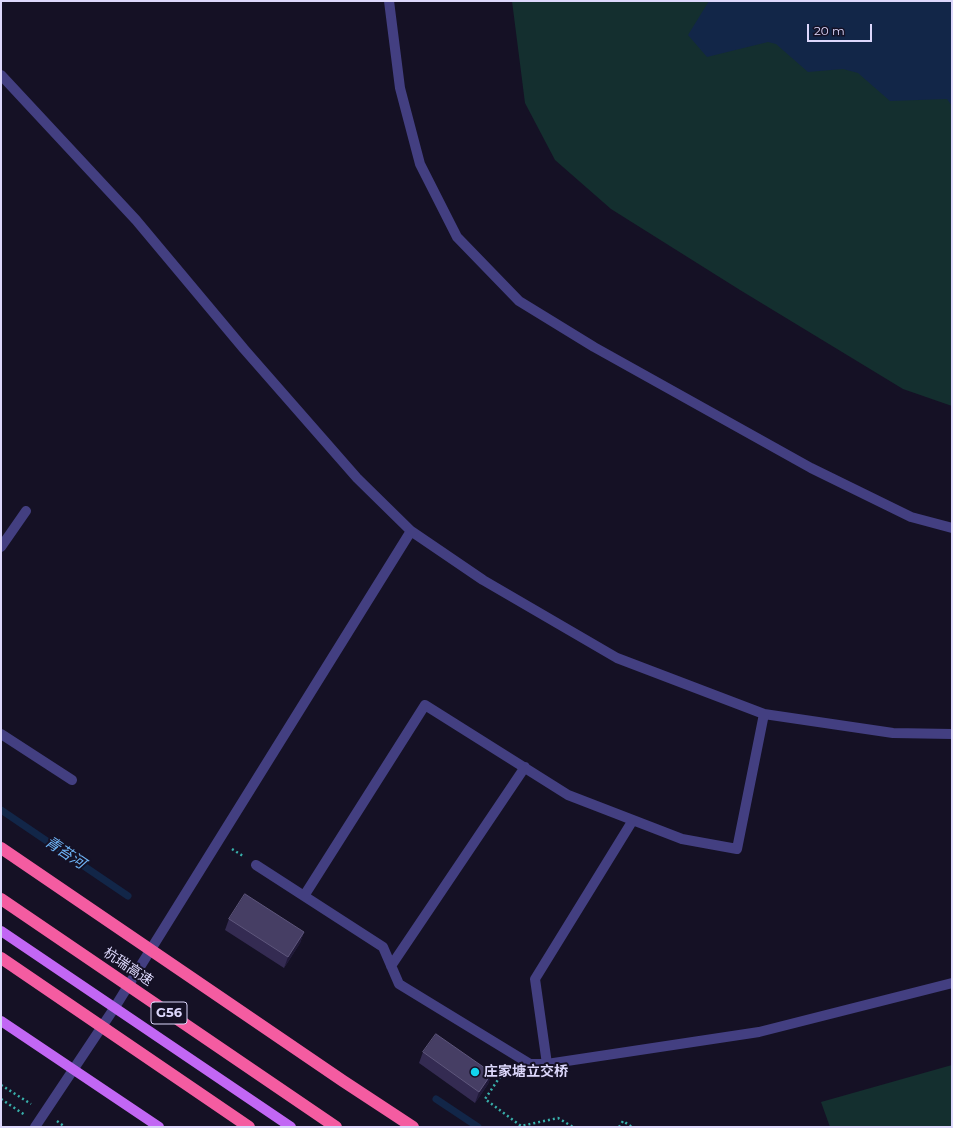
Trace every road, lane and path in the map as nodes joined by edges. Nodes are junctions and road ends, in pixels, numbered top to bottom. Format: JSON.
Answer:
{"nodes":[{"id":1,"x":389,"y":1,"type":"edge"},
{"id":2,"x":1,"y":75,"type":"edge"},
{"id":3,"x":26,"y":511,"type":"dead end"},
{"id":4,"x":952,"y":528,"type":"edge"},
{"id":5,"x":411,"y":531,"type":"junction"},
{"id":6,"x":1,"y":547,"type":"edge"},
{"id":7,"x":764,"y":714,"type":"junction"},
{"id":8,"x":1,"y":734,"type":"edge"},
{"id":9,"x":952,"y":734,"type":"edge"},
{"id":10,"x":525,"y":767,"type":"junction"},
{"id":11,"x":72,"y":780,"type":"dead end"},
{"id":12,"x":633,"y":820,"type":"junction"},
{"id":13,"x":219,"y":840,"type":"junction"},
{"id":14,"x":1,"y":848,"type":"edge"},
{"id":15,"x":256,"y":865,"type":"joint"},
{"id":16,"x":304,"y":896,"type":"junction"},
{"id":17,"x":1,"y":899,"type":"edge"},
{"id":18,"x":1,"y":931,"type":"edge"},
{"id":19,"x":1,"y":958,"type":"edge"},
{"id":20,"x":391,"y":966,"type":"junction"},
{"id":21,"x":952,"y":983,"type":"edge"},
{"id":22,"x":115,"y":1007,"type":"junction"},
{"id":23,"x":1,"y":1021,"type":"edge"},
{"id":24,"x":515,"y":1055,"type":"junction"},
{"id":25,"x":547,"y":1064,"type":"junction"},
{"id":26,"x":74,"y":1070,"type":"junction"},
{"id":27,"x":1,"y":1099,"type":"edge"},
{"id":28,"x":36,"y":1125,"type":"edge"},
{"id":29,"x":159,"y":1127,"type":"edge"},
{"id":30,"x":249,"y":1127,"type":"edge"},
{"id":31,"x":291,"y":1127,"type":"edge"},
{"id":32,"x":336,"y":1127,"type":"edge"},
{"id":33,"x":413,"y":1127,"type":"edge"},
{"id":34,"x":573,"y":1127,"type":"edge"},
{"id":35,"x":619,"y":1127,"type":"edge"},
{"id":36,"x":632,"y":1127,"type":"edge"}],
"edges":[{"from":1,"to":4,"type":"street"},
{"from":2,"to":5,"type":"street"},
{"from":3,"to":6,"type":"street"},
{"from":5,"to":7,"type":"street"},
{"from":5,"to":13,"type":"street"},
{"from":7,"to":9,"type":"street"},
{"from":7,"to":12,"type":"street"},
{"from":8,"to":11,"type":"street"},
{"from":10,"to":12,"type":"street"},
{"from":10,"to":16,"type":"street"},
{"from":10,"to":20,"type":"street"},
{"from":12,"to":25,"type":"street"},
{"from":13,"to":15,"type":"path"},
{"from":13,"to":22,"type":"street"},
{"from":14,"to":33,"type":"highway"},
{"from":15,"to":16,"type":"street"},
{"from":16,"to":20,"type":"street"},
{"from":17,"to":32,"type":"highway","name":"杭瑞高速","number":"G56"},
{"from":18,"to":22,"type":"main road"},
{"from":19,"to":30,"type":"highway"},
{"from":20,"to":24,"type":"street"},
{"from":21,"to":25,"type":"street"},
{"from":22,"to":26,"type":"street"},
{"from":22,"to":31,"type":"main road"},
{"from":23,"to":26,"type":"main road"},
{"from":24,"to":25,"type":"street"},
{"from":24,"to":34,"type":"path"},
{"from":26,"to":28,"type":"street"},
{"from":26,"to":29,"type":"main road"},
{"from":27,"to":28,"type":"path"},
{"from":35,"to":36,"type":"path"}]}
